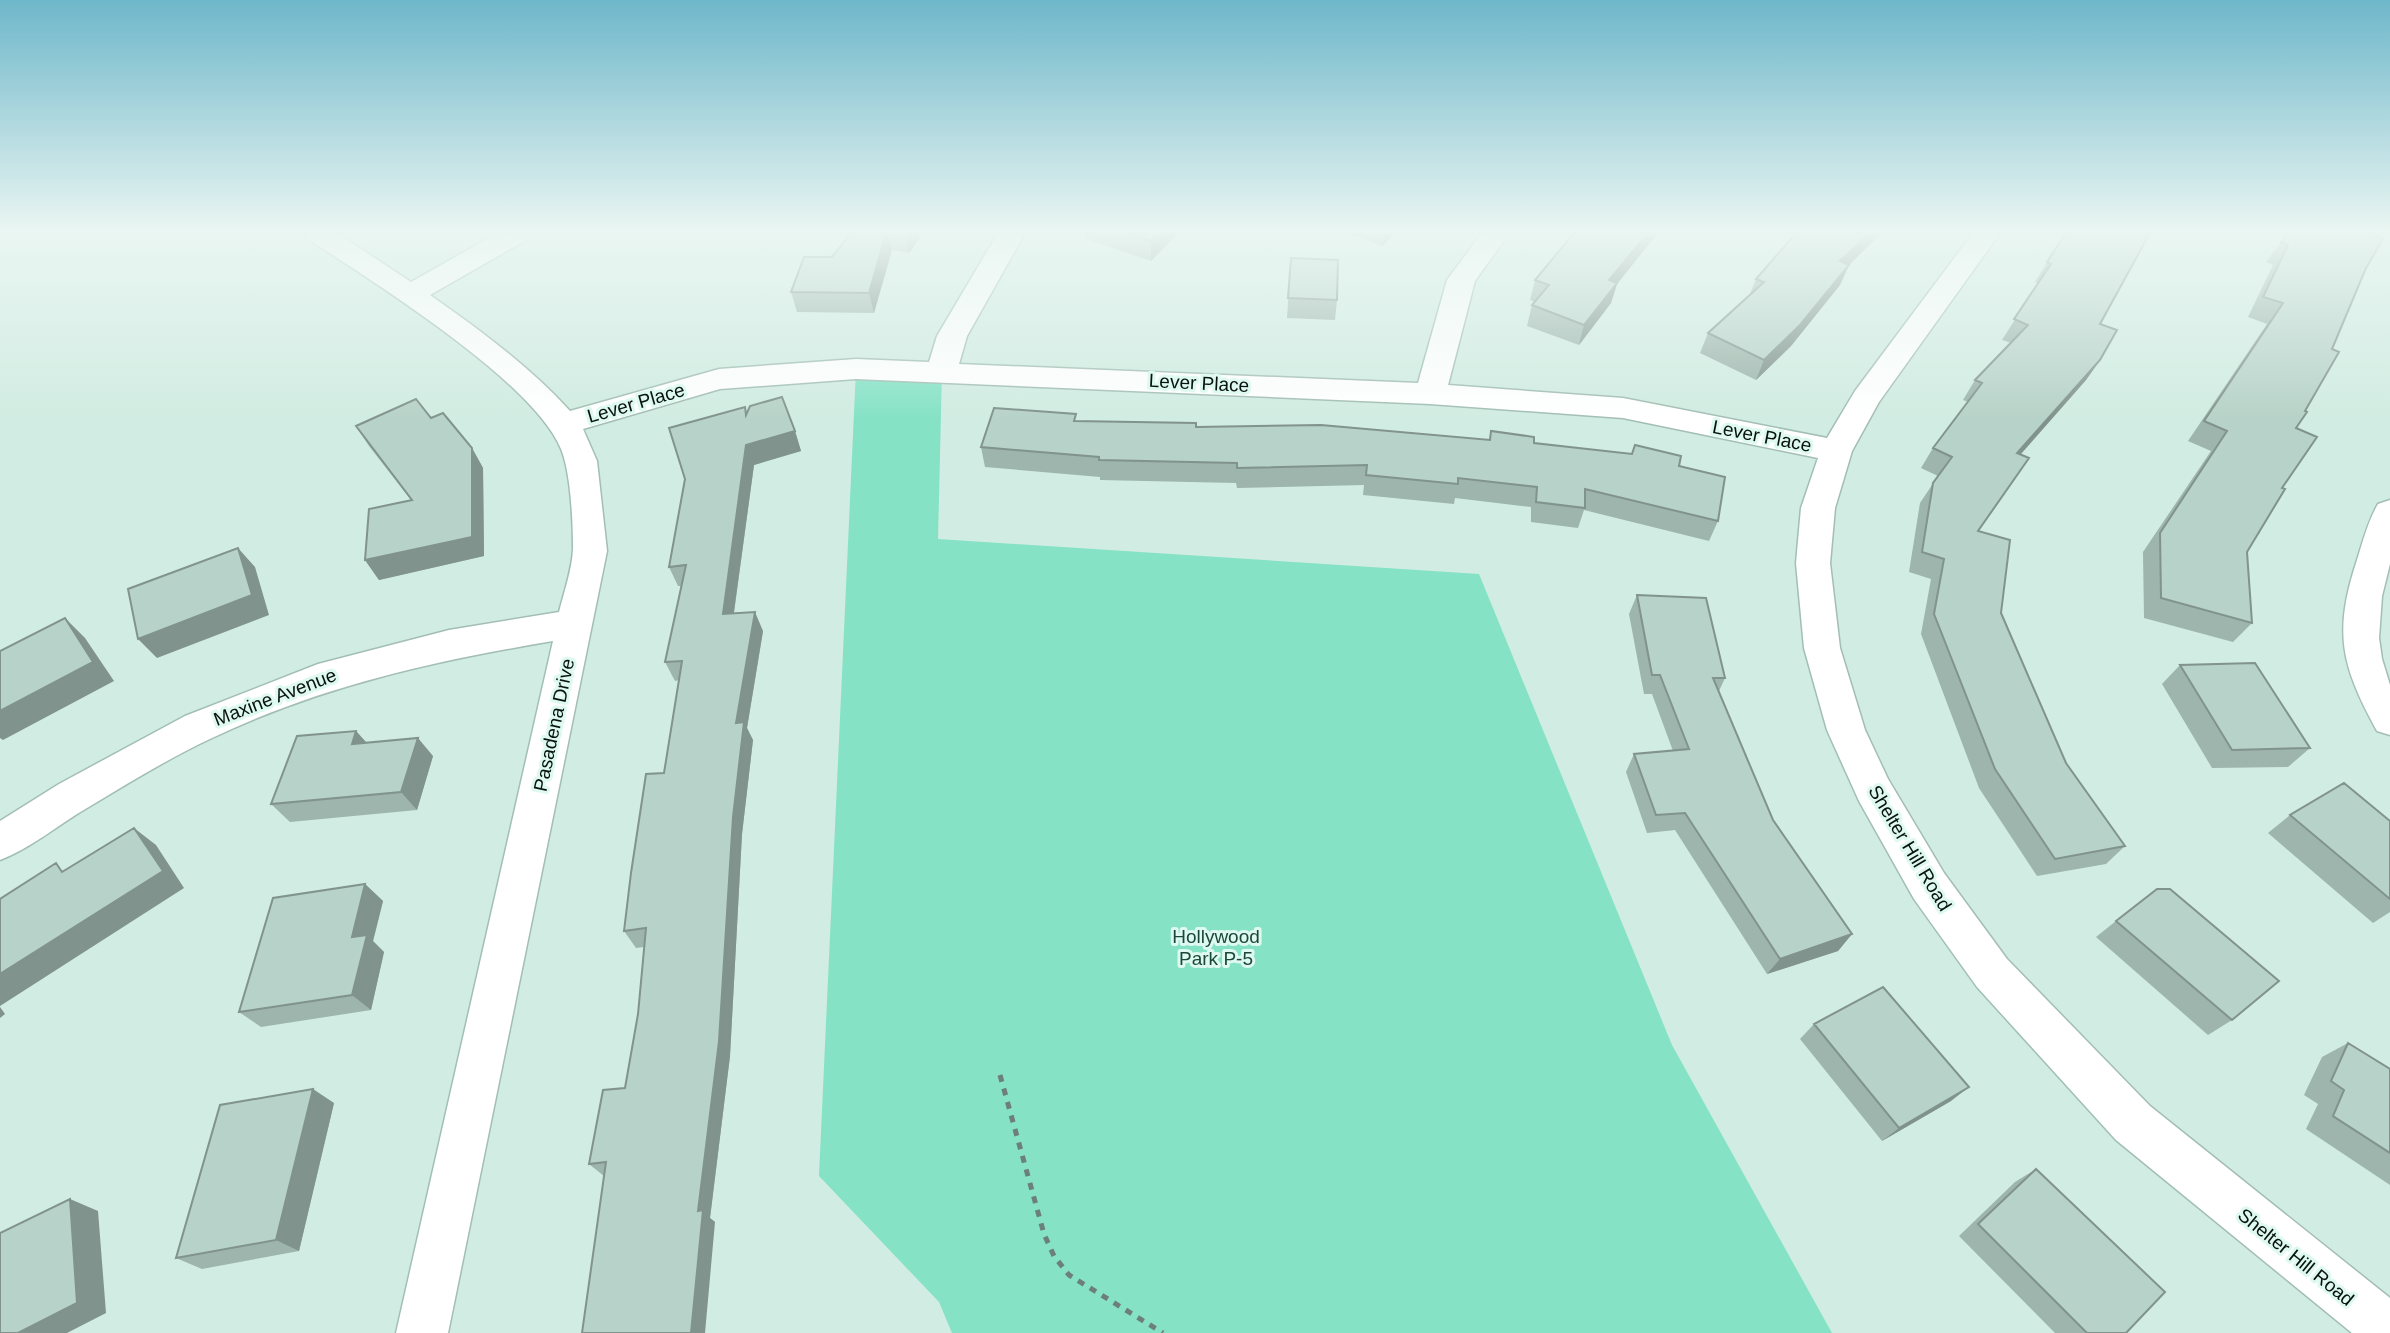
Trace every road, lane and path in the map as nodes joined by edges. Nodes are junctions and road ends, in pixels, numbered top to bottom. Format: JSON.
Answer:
{"nodes":[{"id":1,"x":409,"y":295,"type":"edge"},
{"id":2,"x":976,"y":295,"type":"edge"},
{"id":3,"x":1457,"y":295,"type":"edge"},
{"id":4,"x":1941,"y":295,"type":"edge"},
{"id":5,"x":942,"y":371,"type":"junction"},
{"id":6,"x":1430,"y":394,"type":"junction"},
{"id":7,"x":564,"y":424,"type":"junction"},
{"id":8,"x":1836,"y":451,"type":"junction"},
{"id":9,"x":2390,"y":512,"type":"edge"},
{"id":10,"x":576,"y":623,"type":"junction"},
{"id":11,"x":2390,"y":720,"type":"edge"},
{"id":12,"x":0,"y":842,"type":"edge"},
{"id":13,"x":1000,"y":1075,"type":"dead end"},
{"id":14,"x":2390,"y":1329,"type":"edge"},
{"id":15,"x":422,"y":1333,"type":"edge"},
{"id":16,"x":1163,"y":1333,"type":"edge"}],
"edges":[{"from":1,"to":7,"type":"street","name":"Pasadena Drive"},
{"from":2,"to":5,"type":"street"},
{"from":3,"to":6,"type":"street"},
{"from":4,"to":8,"type":"street","name":"Shelter Hill Road"},
{"from":5,"to":6,"type":"street","name":"Lever Place"},
{"from":5,"to":7,"type":"street","name":"Lever Place"},
{"from":6,"to":8,"type":"street","name":"Lever Place"},
{"from":7,"to":10,"type":"street","name":"Pasadena Drive"},
{"from":8,"to":14,"type":"street","name":"Shelter Hill Road"},
{"from":9,"to":11,"type":"street"},
{"from":10,"to":12,"type":"street","name":"Maxine Avenue"},
{"from":10,"to":15,"type":"street","name":"Pasadena Drive"},
{"from":13,"to":16,"type":"path"}]}
